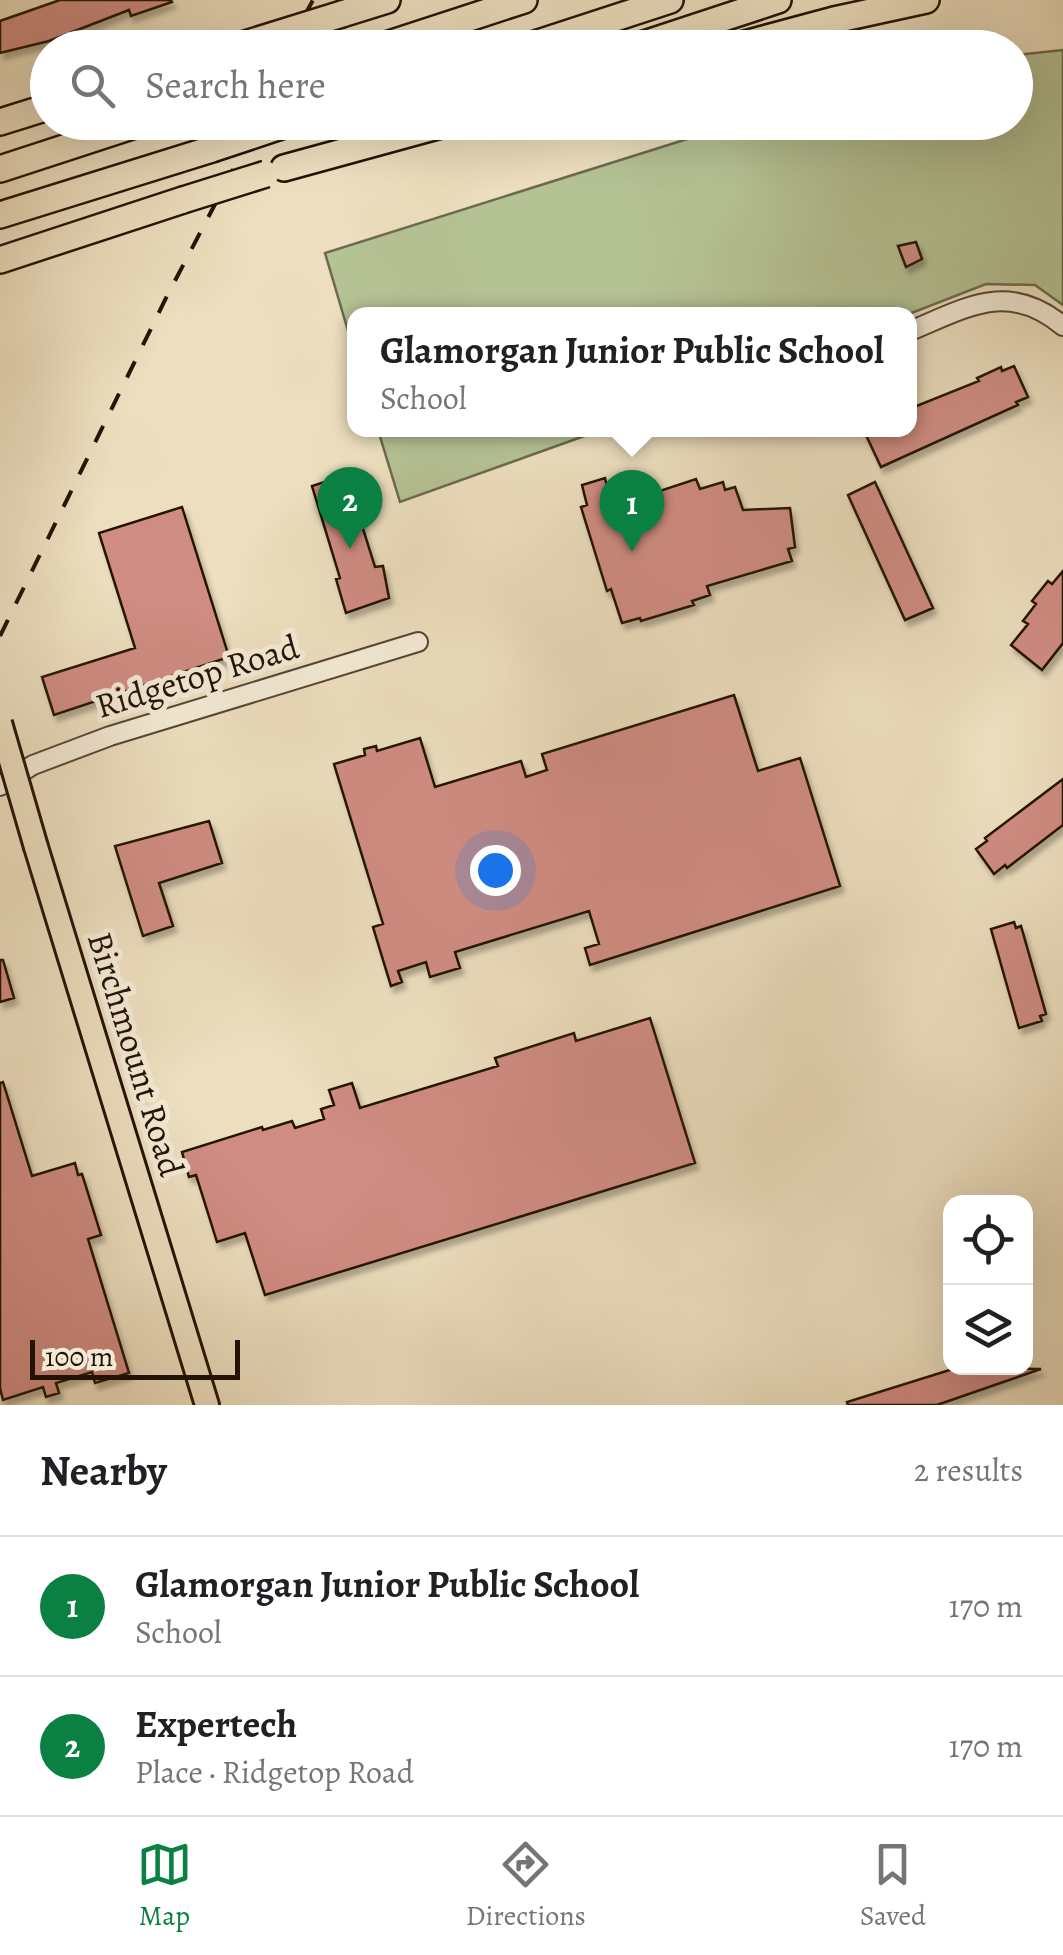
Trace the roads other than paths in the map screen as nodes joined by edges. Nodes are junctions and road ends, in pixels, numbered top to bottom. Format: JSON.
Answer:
{"nodes":[{"id":1,"x":387,"y":0,"type":"edge"},
{"id":2,"x":524,"y":0,"type":"edge"},
{"id":3,"x":670,"y":0,"type":"edge"},
{"id":4,"x":778,"y":0,"type":"edge"},
{"id":5,"x":926,"y":0,"type":"edge"},
{"id":6,"x":290,"y":30,"type":"edge"},
{"id":7,"x":432,"y":30,"type":"edge"},
{"id":8,"x":578,"y":30,"type":"edge"},
{"id":9,"x":687,"y":30,"type":"edge"},
{"id":10,"x":797,"y":30,"type":"edge"},
{"id":11,"x":30,"y":113,"type":"edge"},
{"id":12,"x":0,"y":122,"type":"edge"},
{"id":13,"x":89,"y":140,"type":"edge"},
{"id":14,"x":241,"y":140,"type":"edge"},
{"id":15,"x":364,"y":140,"type":"edge"},
{"id":16,"x":387,"y":140,"type":"edge"},
{"id":17,"x":0,"y":169,"type":"edge"},
{"id":18,"x":275,"y":171,"type":"junction"},
{"id":19,"x":0,"y":215,"type":"edge"},
{"id":20,"x":0,"y":260,"type":"edge"},
{"id":21,"x":1063,"y":326,"type":"edge"},
{"id":22,"x":917,"y":328,"type":"edge"},
{"id":23,"x":418,"y":642,"type":"dead end"},
{"id":24,"x":0,"y":723,"type":"edge"},
{"id":25,"x":0,"y":786,"type":"edge"},
{"id":26,"x":206,"y":1405,"type":"edge"}],
"edges":[{"from":1,"to":6,"type":"highway","bridge":true},
{"from":2,"to":7,"type":"highway"},
{"from":3,"to":8,"type":"highway"},
{"from":4,"to":9,"type":"highway"},
{"from":5,"to":10,"type":"highway"},
{"from":11,"to":12,"type":"highway"},
{"from":13,"to":17,"type":"highway"},
{"from":14,"to":19,"type":"highway","bridge":true},
{"from":15,"to":18,"type":"highway"},
{"from":16,"to":18,"type":"highway"},
{"from":18,"to":20,"type":"highway","bridge":true},
{"from":21,"to":22,"type":"street"},
{"from":23,"to":25,"type":"street","name":"Ridgetop Road"},
{"from":24,"to":26,"type":"main road","name":"Birchmount Road","bridge":true}]}
